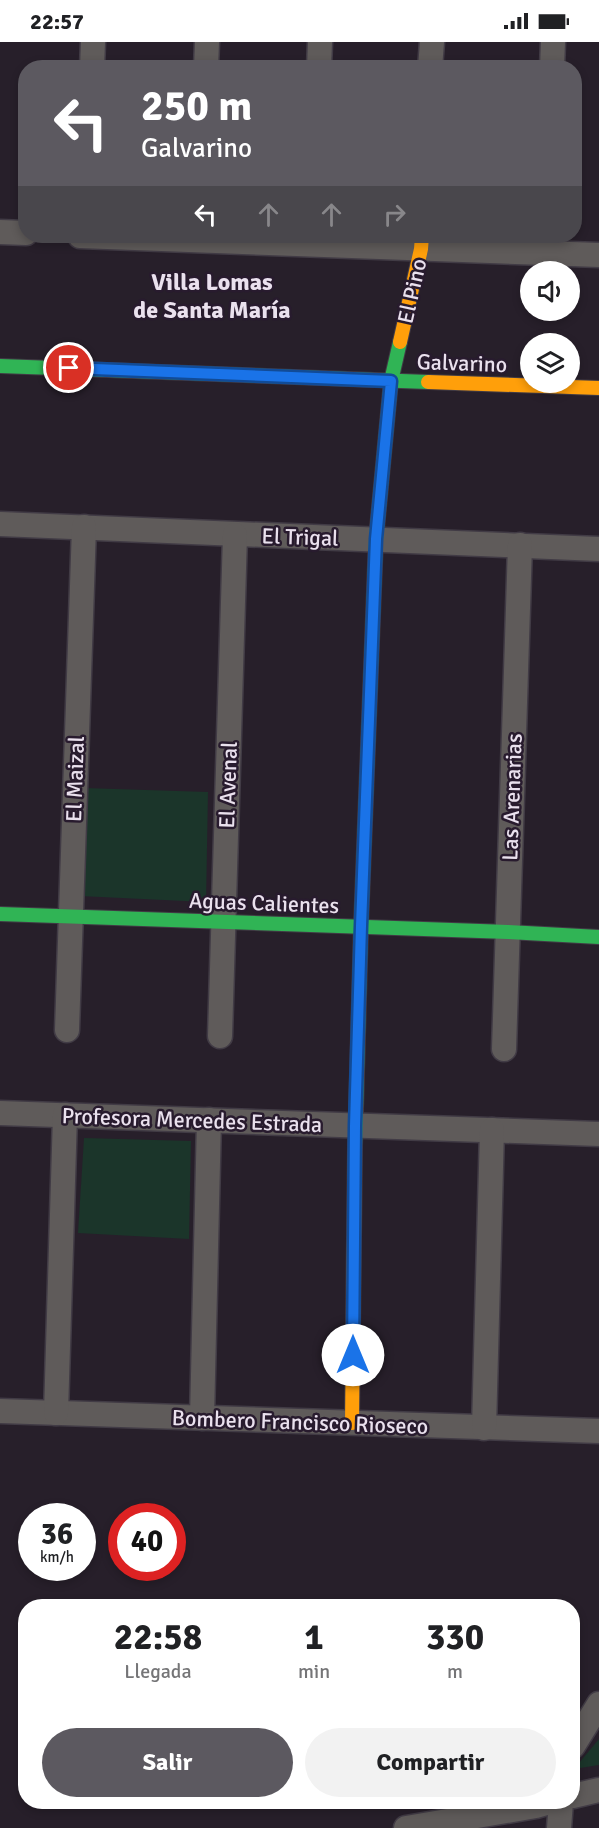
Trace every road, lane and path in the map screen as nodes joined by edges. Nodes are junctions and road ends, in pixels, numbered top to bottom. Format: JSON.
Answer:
{"nodes":[{"id":1,"x":93,"y":42,"type":"edge"},
{"id":2,"x":207,"y":42,"type":"edge"},
{"id":3,"x":320,"y":42,"type":"edge"},
{"id":4,"x":432,"y":42,"type":"edge"},
{"id":5,"x":553,"y":42,"type":"edge"},
{"id":6,"x":92,"y":60,"type":"edge"},
{"id":7,"x":206,"y":60,"type":"edge"},
{"id":8,"x":319,"y":60,"type":"edge"},
{"id":9,"x":431,"y":60,"type":"edge"},
{"id":10,"x":552,"y":60,"type":"edge"},
{"id":11,"x":0,"y":232,"type":"edge"},
{"id":12,"x":18,"y":233,"type":"edge"},
{"id":13,"x":422,"y":243,"type":"edge"},
{"id":14,"x":484,"y":243,"type":"edge"},
{"id":15,"x":546,"y":244,"type":"edge"},
{"id":16,"x":599,"y":255,"type":"edge"},
{"id":17,"x":0,"y":366,"type":"edge"},
{"id":18,"x":391,"y":381,"type":"junction"},
{"id":19,"x":599,"y":388,"type":"edge"},
{"id":20,"x":0,"y":524,"type":"edge"},
{"id":21,"x":84,"y":527,"type":"junction"},
{"id":22,"x":235,"y":535,"type":"junction"},
{"id":23,"x":376,"y":539,"type":"junction"},
{"id":24,"x":520,"y":545,"type":"junction"},
{"id":25,"x":599,"y":549,"type":"edge"},
{"id":26,"x":0,"y":914,"type":"edge"},
{"id":27,"x":70,"y":916,"type":"junction"},
{"id":28,"x":224,"y":923,"type":"junction"},
{"id":29,"x":361,"y":926,"type":"junction"},
{"id":30,"x":508,"y":932,"type":"junction"},
{"id":31,"x":599,"y":937,"type":"edge"},
{"id":32,"x":67,"y":1030,"type":"dead end"},
{"id":33,"x":220,"y":1036,"type":"dead end"},
{"id":34,"x":504,"y":1049,"type":"dead end"},
{"id":35,"x":0,"y":1113,"type":"edge"},
{"id":36,"x":65,"y":1115,"type":"junction"},
{"id":37,"x":209,"y":1120,"type":"junction"},
{"id":38,"x":355,"y":1126,"type":"junction"},
{"id":39,"x":492,"y":1130,"type":"junction"},
{"id":40,"x":599,"y":1134,"type":"edge"},
{"id":41,"x":0,"y":1411,"type":"edge"},
{"id":42,"x":56,"y":1413,"type":"junction"},
{"id":43,"x":202,"y":1418,"type":"junction"},
{"id":44,"x":352,"y":1424,"type":"junction"},
{"id":45,"x":484,"y":1428,"type":"junction"},
{"id":46,"x":599,"y":1431,"type":"edge"},
{"id":47,"x":599,"y":1704,"type":"edge"},
{"id":48,"x":580,"y":1735,"type":"edge"},
{"id":49,"x":599,"y":1790,"type":"edge"},
{"id":50,"x":580,"y":1794,"type":"edge"},
{"id":51,"x":510,"y":1809,"type":"edge"},
{"id":52,"x":560,"y":1809,"type":"edge"},
{"id":53,"x":415,"y":1827,"type":"edge"},
{"id":54,"x":559,"y":1828,"type":"edge"}],
"edges":[{"from":1,"to":6,"type":"street"},
{"from":2,"to":7,"type":"street"},
{"from":3,"to":8,"type":"street"},
{"from":4,"to":9,"type":"street"},
{"from":5,"to":10,"type":"street"},
{"from":11,"to":12,"type":"street"},
{"from":13,"to":18,"type":"street","name":"El Pino"},
{"from":14,"to":15,"type":"street"},
{"from":15,"to":16,"type":"street"},
{"from":17,"to":18,"type":"street","name":"Galvarino"},
{"from":18,"to":19,"type":"street","name":"Galvarino"},
{"from":18,"to":23,"type":"street","name":"El Pino"},
{"from":20,"to":21,"type":"street","name":"El Trigal"},
{"from":21,"to":22,"type":"street","name":"El Trigal"},
{"from":21,"to":27,"type":"street","name":"El Maizal"},
{"from":22,"to":23,"type":"street","name":"El Trigal"},
{"from":22,"to":28,"type":"street","name":"El Avenal"},
{"from":23,"to":24,"type":"street","name":"El Trigal"},
{"from":23,"to":29,"type":"street","name":"El Pino"},
{"from":24,"to":25,"type":"street","name":"El Trigal"},
{"from":24,"to":30,"type":"street","name":"Las Arenarias"},
{"from":26,"to":27,"type":"street","name":"Aguas Calientes"},
{"from":27,"to":28,"type":"street","name":"Aguas Calientes"},
{"from":27,"to":32,"type":"street","name":"El Maizal"},
{"from":28,"to":29,"type":"street","name":"Aguas Calientes"},
{"from":28,"to":33,"type":"street","name":"El Avenal"},
{"from":29,"to":30,"type":"street","name":"Aguas Calientes"},
{"from":29,"to":38,"type":"street","name":"El Pino"},
{"from":30,"to":31,"type":"street","name":"Aguas Calientes"},
{"from":30,"to":34,"type":"street","name":"Las Arenarias"},
{"from":35,"to":36,"type":"street","name":"Profesora Mercedes Estrada"},
{"from":36,"to":37,"type":"street","name":"Profesora Mercedes Estrada"},
{"from":36,"to":42,"type":"street"},
{"from":37,"to":38,"type":"street","name":"Profesora Mercedes Estrada"},
{"from":37,"to":43,"type":"street"},
{"from":38,"to":39,"type":"street","name":"Profesora Mercedes Estrada"},
{"from":38,"to":44,"type":"street","name":"El Pino"},
{"from":39,"to":40,"type":"street","name":"Profesora Mercedes Estrada"},
{"from":39,"to":45,"type":"street"},
{"from":41,"to":42,"type":"street","name":"Bombero Francisco Rioseco"},
{"from":42,"to":43,"type":"street","name":"Bombero Francisco Rioseco"},
{"from":43,"to":44,"type":"street","name":"Bombero Francisco Rioseco"},
{"from":44,"to":45,"type":"street","name":"Bombero Francisco Rioseco"},
{"from":45,"to":46,"type":"street","name":"Bombero Francisco Rioseco"},
{"from":47,"to":48,"type":"street"},
{"from":49,"to":50,"type":"street"},
{"from":51,"to":53,"type":"street"},
{"from":52,"to":54,"type":"street"}]}
